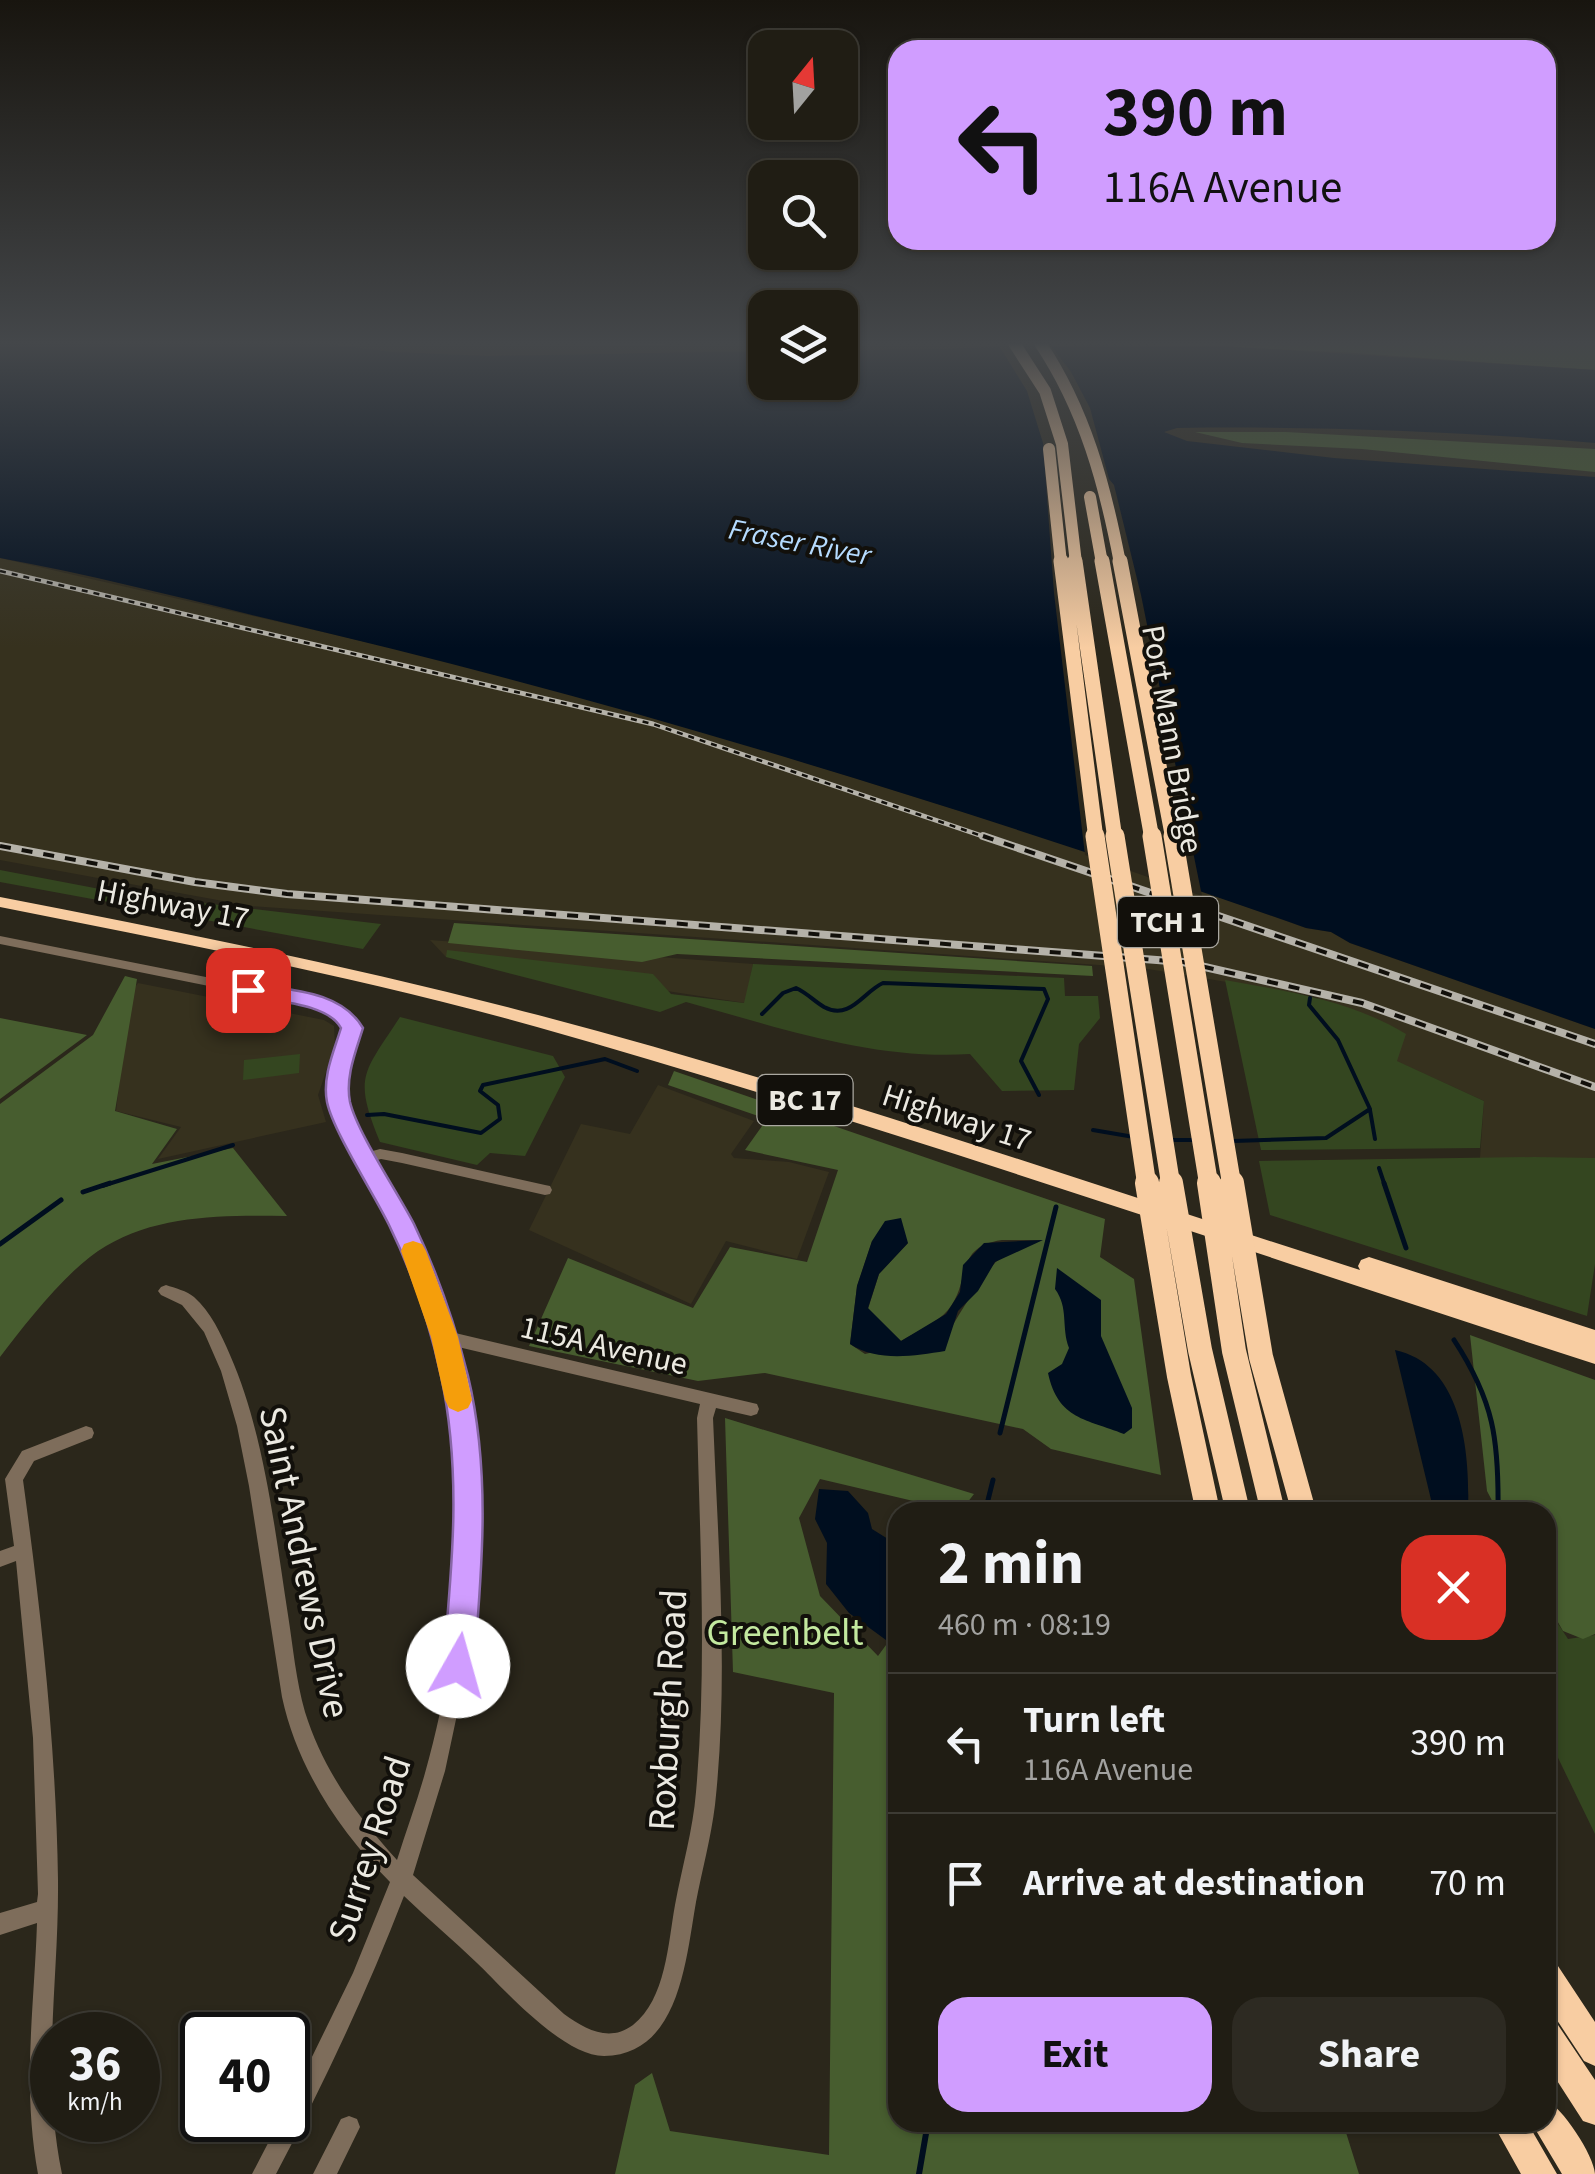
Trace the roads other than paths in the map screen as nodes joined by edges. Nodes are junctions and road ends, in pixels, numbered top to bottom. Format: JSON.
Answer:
{"nodes":[{"id":1,"x":1049,"y":444,"type":"edge"},
{"id":2,"x":1062,"y":444,"type":"edge"},
{"id":3,"x":1076,"y":444,"type":"edge"},
{"id":4,"x":1091,"y":444,"type":"edge"},
{"id":5,"x":0,"y":890,"type":"edge"},
{"id":6,"x":0,"y":902,"type":"edge"},
{"id":7,"x":0,"y":940,"type":"edge"},
{"id":8,"x":366,"y":1159,"type":"junction"},
{"id":9,"x":545,"y":1190,"type":"dead end"},
{"id":10,"x":166,"y":1291,"type":"dead end"},
{"id":11,"x":444,"y":1337,"type":"junction"},
{"id":12,"x":1595,"y":1340,"type":"edge"},
{"id":13,"x":1595,"y":1355,"type":"edge"},
{"id":14,"x":709,"y":1401,"type":"junction"},
{"id":15,"x":750,"y":1409,"type":"dead end"},
{"id":16,"x":86,"y":1432,"type":"dead end"},
{"id":17,"x":1205,"y":1502,"type":"edge"},
{"id":18,"x":1236,"y":1502,"type":"edge"},
{"id":19,"x":1271,"y":1502,"type":"edge"},
{"id":20,"x":1301,"y":1502,"type":"edge"},
{"id":21,"x":24,"y":1550,"type":"junction"},
{"id":22,"x":0,"y":1559,"type":"edge"},
{"id":23,"x":402,"y":1880,"type":"junction"},
{"id":24,"x":47,"y":1909,"type":"junction"},
{"id":25,"x":0,"y":1924,"type":"edge"},
{"id":26,"x":1556,"y":1991,"type":"edge"},
{"id":27,"x":604,"y":2046,"type":"joint"},
{"id":28,"x":1556,"y":2050,"type":"edge"},
{"id":29,"x":1595,"y":2050,"type":"edge"},
{"id":30,"x":1595,"y":2109,"type":"edge"},
{"id":31,"x":349,"y":2127,"type":"dead end"},
{"id":32,"x":1514,"y":2132,"type":"edge"},
{"id":33,"x":1555,"y":2132,"type":"edge"},
{"id":34,"x":50,"y":2174,"type":"edge"},
{"id":35,"x":264,"y":2174,"type":"edge"},
{"id":36,"x":326,"y":2174,"type":"edge"},
{"id":37,"x":1540,"y":2174,"type":"edge"},
{"id":38,"x":1582,"y":2174,"type":"edge"}],
"edges":[{"from":1,"to":17,"type":"highway","bridge":true},
{"from":2,"to":18,"type":"highway","number":"TCH 1","bridge":true},
{"from":3,"to":19,"type":"highway","name":"Port Mann Bridge","number":"TCH 1","bridge":true},
{"from":4,"to":20,"type":"highway","bridge":true},
{"from":5,"to":12,"type":"highway","name":"Highway 17","number":"BC 17"},
{"from":6,"to":13,"type":"highway","name":"Highway 17","number":"BC 17"},
{"from":7,"to":8,"type":"street","name":"Surrey Road"},
{"from":8,"to":9,"type":"street"},
{"from":8,"to":11,"type":"street","name":"Surrey Road"},
{"from":10,"to":23,"type":"street","name":"Saint Andrews Drive"},
{"from":11,"to":14,"type":"street","name":"115A Avenue"},
{"from":11,"to":23,"type":"street","name":"Surrey Road"},
{"from":14,"to":15,"type":"street","name":"115A Avenue"},
{"from":14,"to":27,"type":"street","name":"Roxburgh Road"},
{"from":16,"to":21,"type":"street"},
{"from":21,"to":22,"type":"street"},
{"from":21,"to":24,"type":"street"},
{"from":23,"to":27,"type":"street","name":"Saint Andrews Drive"},
{"from":23,"to":35,"type":"street","name":"Surrey Road"},
{"from":24,"to":25,"type":"street"},
{"from":24,"to":34,"type":"street"},
{"from":26,"to":29,"type":"highway"},
{"from":28,"to":30,"type":"highway"},
{"from":31,"to":36,"type":"street"},
{"from":32,"to":37,"type":"highway"},
{"from":33,"to":38,"type":"highway"}]}
